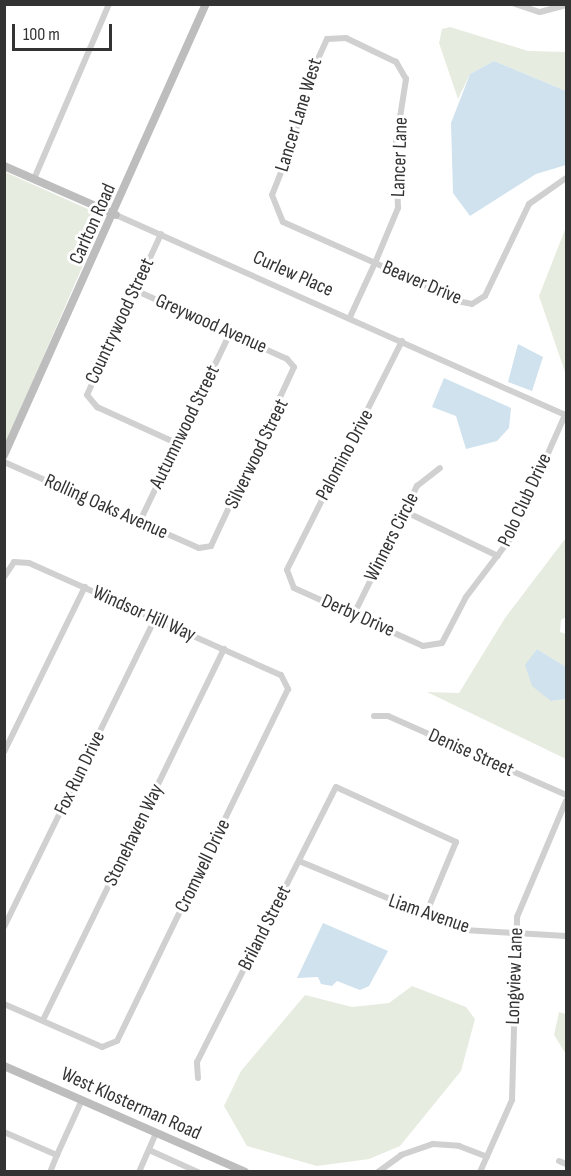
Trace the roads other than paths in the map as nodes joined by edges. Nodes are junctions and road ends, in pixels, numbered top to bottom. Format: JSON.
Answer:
{"nodes":[{"id":1,"x":109,"y":4,"type":"edge"},
{"id":2,"x":206,"y":4,"type":"edge"},
{"id":3,"x":515,"y":4,"type":"edge"},
{"id":4,"x":567,"y":5,"type":"edge"},
{"id":5,"x":396,"y":62,"type":"joint"},
{"id":6,"x":4,"y":166,"type":"edge"},
{"id":7,"x":567,"y":178,"type":"edge"},
{"id":8,"x":34,"y":179,"type":"junction"},
{"id":9,"x":272,"y":195,"type":"joint"},
{"id":10,"x":116,"y":215,"type":"junction"},
{"id":11,"x":161,"y":234,"type":"junction"},
{"id":12,"x":375,"y":263,"type":"junction"},
{"id":13,"x":135,"y":290,"type":"junction"},
{"id":14,"x":350,"y":318,"type":"junction"},
{"id":15,"x":230,"y":333,"type":"junction"},
{"id":16,"x":402,"y":341,"type":"junction"},
{"id":17,"x":287,"y":359,"type":"joint"},
{"id":18,"x":566,"y":415,"type":"edge"},
{"id":19,"x":177,"y":443,"type":"junction"},
{"id":20,"x":4,"y":455,"type":"edge"},
{"id":21,"x":4,"y":462,"type":"edge"},
{"id":22,"x":440,"y":468,"type":"dead end"},
{"id":23,"x":404,"y":511,"type":"junction"},
{"id":24,"x":140,"y":522,"type":"junction"},
{"id":25,"x":208,"y":548,"type":"joint"},
{"id":26,"x":498,"y":556,"type":"junction"},
{"id":27,"x":287,"y":570,"type":"joint"},
{"id":28,"x":4,"y":577,"type":"edge"},
{"id":29,"x":85,"y":587,"type":"junction"},
{"id":30,"x":354,"y":614,"type":"junction"},
{"id":31,"x":155,"y":619,"type":"junction"},
{"id":32,"x":442,"y":643,"type":"joint"},
{"id":33,"x":224,"y":650,"type":"junction"},
{"id":34,"x":281,"y":675,"type":"joint"},
{"id":35,"x":374,"y":716,"type":"dead end"},
{"id":36,"x":4,"y":752,"type":"edge"},
{"id":37,"x":567,"y":795,"type":"edge"},
{"id":38,"x":567,"y":801,"type":"edge"},
{"id":39,"x":298,"y":861,"type":"junction"},
{"id":40,"x":425,"y":916,"type":"junction"},
{"id":41,"x":4,"y":927,"type":"edge"},
{"id":42,"x":516,"y":933,"type":"junction"},
{"id":43,"x":567,"y":936,"type":"edge"},
{"id":44,"x":4,"y":1004,"type":"edge"},
{"id":45,"x":43,"y":1020,"type":"junction"},
{"id":46,"x":4,"y":1066,"type":"edge"},
{"id":47,"x":198,"y":1078,"type":"dead end"},
{"id":48,"x":82,"y":1100,"type":"junction"},
{"id":49,"x":4,"y":1132,"type":"edge"},
{"id":50,"x":156,"y":1132,"type":"junction"},
{"id":51,"x":148,"y":1150,"type":"junction"},
{"id":52,"x":57,"y":1155,"type":"junction"},
{"id":53,"x":487,"y":1157,"type":"junction"},
{"id":54,"x":559,"y":1161,"type":"dead end"},
{"id":55,"x":567,"y":1164,"type":"edge"},
{"id":56,"x":50,"y":1172,"type":"edge"},
{"id":57,"x":139,"y":1172,"type":"edge"},
{"id":58,"x":198,"y":1172,"type":"edge"},
{"id":59,"x":245,"y":1172,"type":"edge"},
{"id":60,"x":378,"y":1172,"type":"edge"},
{"id":61,"x":480,"y":1172,"type":"edge"}],
"edges":[{"from":1,"to":8,"type":"street"},
{"from":2,"to":10,"type":"street","name":"Carlton Road"},
{"from":3,"to":4,"type":"street"},
{"from":5,"to":9,"type":"street","name":"Lancer Lane West"},
{"from":5,"to":12,"type":"street","name":"Lancer Lane"},
{"from":6,"to":8,"type":"street","name":"Curlew Place"},
{"from":7,"to":12,"type":"street","name":"Beaver Drive"},
{"from":8,"to":10,"type":"street","name":"Curlew Place"},
{"from":9,"to":12,"type":"street","name":"Beaver Drive"},
{"from":10,"to":11,"type":"street","name":"Curlew Place"},
{"from":10,"to":20,"type":"street","name":"Carlton Road"},
{"from":11,"to":13,"type":"street","name":"Countrywood Street"},
{"from":11,"to":14,"type":"street","name":"Curlew Place"},
{"from":12,"to":14,"type":"street","name":"Lancer Lane"},
{"from":13,"to":15,"type":"street","name":"Greywood Avenue"},
{"from":13,"to":19,"type":"street","name":"Countrywood Street"},
{"from":14,"to":16,"type":"street","name":"Curlew Place"},
{"from":15,"to":17,"type":"street","name":"Greywood Avenue"},
{"from":15,"to":19,"type":"street","name":"Autumnwood Street"},
{"from":16,"to":18,"type":"street","name":"Curlew Place"},
{"from":16,"to":27,"type":"street","name":"Palomino Drive"},
{"from":17,"to":25,"type":"street","name":"Silverwood Street"},
{"from":18,"to":26,"type":"street","name":"Polo Club Drive"},
{"from":19,"to":24,"type":"street","name":"Autumnwood Street"},
{"from":21,"to":24,"type":"street","name":"Rolling Oaks Avenue"},
{"from":22,"to":23,"type":"street","name":"Winners Circle"},
{"from":23,"to":26,"type":"street"},
{"from":23,"to":30,"type":"street","name":"Winners Circle"},
{"from":24,"to":25,"type":"street","name":"Rolling Oaks Avenue"},
{"from":26,"to":32,"type":"street","name":"Polo Club Drive"},
{"from":27,"to":30,"type":"street","name":"Derby Drive"},
{"from":28,"to":29,"type":"street","name":"Windsor Hill Way"},
{"from":29,"to":31,"type":"street","name":"Windsor Hill Way"},
{"from":29,"to":36,"type":"street"},
{"from":30,"to":32,"type":"street","name":"Derby Drive"},
{"from":31,"to":33,"type":"street","name":"Windsor Hill Way"},
{"from":31,"to":41,"type":"street","name":"Fox Run Drive"},
{"from":33,"to":34,"type":"street","name":"Windsor Hill Way"},
{"from":33,"to":45,"type":"street","name":"Stonehaven Way"},
{"from":34,"to":45,"type":"street","name":"Cromwell Drive"},
{"from":35,"to":37,"type":"street","name":"Denise Street"},
{"from":38,"to":42,"type":"street","name":"Longview Lane"},
{"from":39,"to":40,"type":"street","name":"Liam Avenue"},
{"from":39,"to":40,"type":"street","name":"Briland Street"},
{"from":39,"to":47,"type":"street","name":"Briland Street"},
{"from":40,"to":42,"type":"street","name":"Liam Avenue"},
{"from":42,"to":43,"type":"street","name":"Liam Avenue"},
{"from":42,"to":53,"type":"street","name":"Longview Lane"},
{"from":44,"to":45,"type":"street"},
{"from":46,"to":48,"type":"street","name":"West Klosterman Road"},
{"from":48,"to":50,"type":"street","name":"West Klosterman Road"},
{"from":48,"to":52,"type":"street"},
{"from":49,"to":52,"type":"street"},
{"from":50,"to":51,"type":"street"},
{"from":50,"to":59,"type":"street","name":"West Klosterman Road"},
{"from":51,"to":57,"type":"street"},
{"from":51,"to":58,"type":"street"},
{"from":52,"to":56,"type":"street"},
{"from":53,"to":60,"type":"street"},
{"from":53,"to":61,"type":"street","name":"Longview Lane"},
{"from":54,"to":55,"type":"street"}]}
